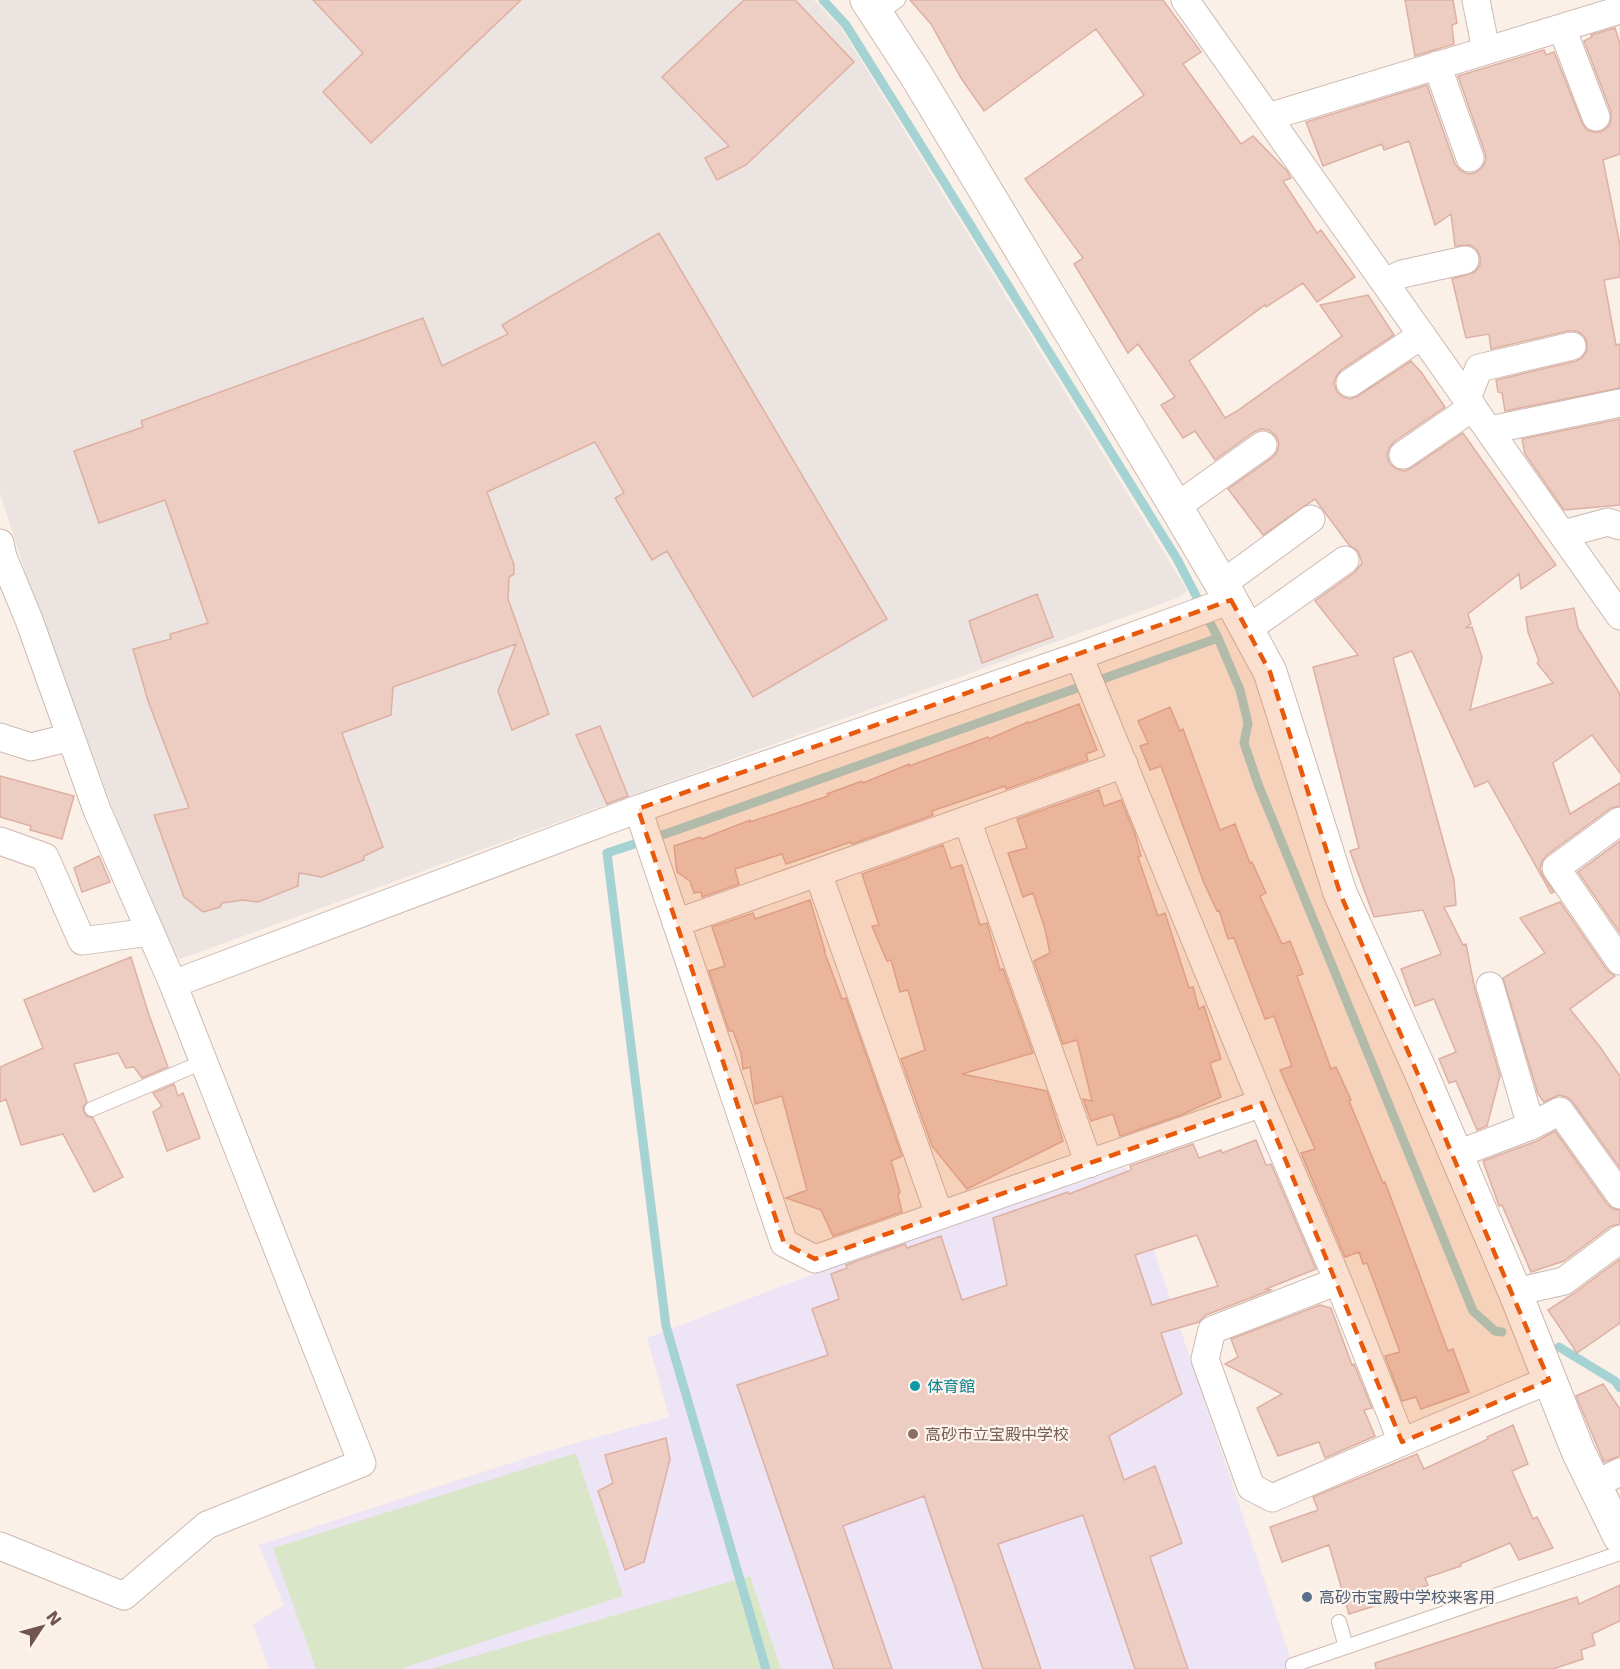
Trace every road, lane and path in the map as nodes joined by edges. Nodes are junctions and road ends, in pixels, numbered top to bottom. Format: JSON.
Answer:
{"nodes":[{"id":1,"x":1185,"y":0,"type":"edge"},
{"id":2,"x":1476,"y":0,"type":"edge"},
{"id":3,"x":881,"y":5,"type":"edge"},
{"id":4,"x":1620,"y":10,"type":"edge"},
{"id":5,"x":1562,"y":28,"type":"junction"},
{"id":6,"x":1486,"y":50,"type":"junction"},
{"id":7,"x":1437,"y":65,"type":"junction"},
{"id":8,"x":1268,"y":117,"type":"junction"},
{"id":9,"x":1596,"y":117,"type":"dead end"},
{"id":10,"x":1470,"y":158,"type":"dead end"},
{"id":11,"x":1465,"y":260,"type":"dead end"},
{"id":12,"x":1385,"y":282,"type":"junction"},
{"id":13,"x":1422,"y":335,"type":"junction"},
{"id":14,"x":1572,"y":346,"type":"dead end"},
{"id":15,"x":1350,"y":383,"type":"dead end"},
{"id":16,"x":1470,"y":402,"type":"junction"},
{"id":17,"x":1620,"y":403,"type":"edge"},
{"id":18,"x":1490,"y":430,"type":"junction"},
{"id":19,"x":1263,"y":445,"type":"dead end"},
{"id":20,"x":1402,"y":455,"type":"dead end"},
{"id":21,"x":1176,"y":507,"type":"junction"},
{"id":22,"x":1311,"y":519,"type":"dead end"},
{"id":23,"x":1620,"y":526,"type":"edge"},
{"id":24,"x":1563,"y":534,"type":"junction"},
{"id":25,"x":1,"y":552,"type":"edge"},
{"id":26,"x":1345,"y":560,"type":"dead end"},
{"id":27,"x":1227,"y":592,"type":"junction"},
{"id":28,"x":1620,"y":616,"type":"edge"},
{"id":29,"x":1248,"y":629,"type":"junction"},
{"id":30,"x":1087,"y":675,"type":"junction"},
{"id":31,"x":71,"y":736,"type":"junction"},
{"id":32,"x":0,"y":737,"type":"edge"},
{"id":33,"x":1125,"y":764,"type":"junction"},
{"id":34,"x":638,"y":809,"type":"junction"},
{"id":35,"x":967,"y":820,"type":"junction"},
{"id":36,"x":1620,"y":821,"type":"edge"},
{"id":37,"x":0,"y":841,"type":"edge"},
{"id":38,"x":818,"y":873,"type":"junction"},
{"id":39,"x":676,"y":923,"type":"junction"},
{"id":40,"x":150,"y":932,"type":"junction"},
{"id":41,"x":1620,"y":961,"type":"edge"},
{"id":42,"x":173,"y":984,"type":"junction"},
{"id":43,"x":1490,"y":986,"type":"dead end"},
{"id":44,"x":203,"y":1062,"type":"junction"},
{"id":45,"x":1262,"y":1103,"type":"junction"},
{"id":46,"x":92,"y":1109,"type":"dead end"},
{"id":47,"x":1531,"y":1126,"type":"junction"},
{"id":48,"x":1455,"y":1155,"type":"junction"},
{"id":49,"x":1089,"y":1164,"type":"junction"},
{"id":50,"x":1620,"y":1195,"type":"edge"},
{"id":51,"x":939,"y":1214,"type":"junction"},
{"id":52,"x":1620,"y":1239,"type":"edge"},
{"id":53,"x":1338,"y":1281,"type":"junction"},
{"id":54,"x":1515,"y":1292,"type":"junction"},
{"id":55,"x":1549,"y":1380,"type":"junction"},
{"id":56,"x":1402,"y":1442,"type":"junction"},
{"id":57,"x":1607,"y":1478,"type":"edge"},
{"id":58,"x":1620,"y":1537,"type":"edge"},
{"id":59,"x":0,"y":1546,"type":"edge"},
{"id":60,"x":1620,"y":1553,"type":"edge"},
{"id":61,"x":1339,"y":1622,"type":"dead end"},
{"id":62,"x":1346,"y":1647,"type":"junction"},
{"id":63,"x":1311,"y":1664,"type":"edge"},
{"id":64,"x":1293,"y":1665,"type":"dead end"}],
"edges":[{"from":1,"to":8,"type":"street"},
{"from":2,"to":6,"type":"street"},
{"from":3,"to":21,"type":"street"},
{"from":4,"to":5,"type":"street"},
{"from":5,"to":6,"type":"street"},
{"from":5,"to":9,"type":"street"},
{"from":6,"to":7,"type":"street"},
{"from":7,"to":8,"type":"street"},
{"from":7,"to":10,"type":"street"},
{"from":8,"to":12,"type":"street"},
{"from":11,"to":12,"type":"street"},
{"from":12,"to":13,"type":"street"},
{"from":13,"to":15,"type":"street"},
{"from":13,"to":16,"type":"street"},
{"from":14,"to":16,"type":"street"},
{"from":16,"to":18,"type":"street"},
{"from":16,"to":20,"type":"street"},
{"from":17,"to":18,"type":"street"},
{"from":18,"to":24,"type":"street"},
{"from":19,"to":21,"type":"street"},
{"from":21,"to":27,"type":"street"},
{"from":22,"to":27,"type":"street"},
{"from":23,"to":24,"type":"street"},
{"from":24,"to":28,"type":"street"},
{"from":25,"to":31,"type":"street"},
{"from":26,"to":29,"type":"street"},
{"from":27,"to":29,"type":"street"},
{"from":27,"to":30,"type":"street"},
{"from":29,"to":48,"type":"street"},
{"from":30,"to":33,"type":"street"},
{"from":30,"to":34,"type":"street"},
{"from":31,"to":32,"type":"street"},
{"from":31,"to":40,"type":"street"},
{"from":33,"to":35,"type":"street"},
{"from":33,"to":45,"type":"street"},
{"from":34,"to":39,"type":"street"},
{"from":34,"to":42,"type":"street"},
{"from":35,"to":38,"type":"street"},
{"from":35,"to":49,"type":"street"},
{"from":36,"to":41,"type":"street"},
{"from":37,"to":40,"type":"street"},
{"from":38,"to":39,"type":"street"},
{"from":38,"to":51,"type":"street"},
{"from":39,"to":51,"type":"street"},
{"from":40,"to":42,"type":"street"},
{"from":42,"to":44,"type":"street"},
{"from":43,"to":47,"type":"street"},
{"from":44,"to":46,"type":"lane"},
{"from":44,"to":59,"type":"street"},
{"from":45,"to":49,"type":"street"},
{"from":45,"to":53,"type":"street"},
{"from":47,"to":48,"type":"street"},
{"from":47,"to":50,"type":"street"},
{"from":48,"to":54,"type":"street"},
{"from":49,"to":51,"type":"street"},
{"from":52,"to":54,"type":"street"},
{"from":53,"to":56,"type":"street"},
{"from":53,"to":56,"type":"street"},
{"from":54,"to":55,"type":"street"},
{"from":55,"to":56,"type":"street"},
{"from":55,"to":57,"type":"street"},
{"from":57,"to":58,"type":"street"},
{"from":60,"to":62,"type":"lane"},
{"from":61,"to":62,"type":"lane"},
{"from":62,"to":63,"type":"lane"},
{"from":63,"to":64,"type":"lane"}]}
